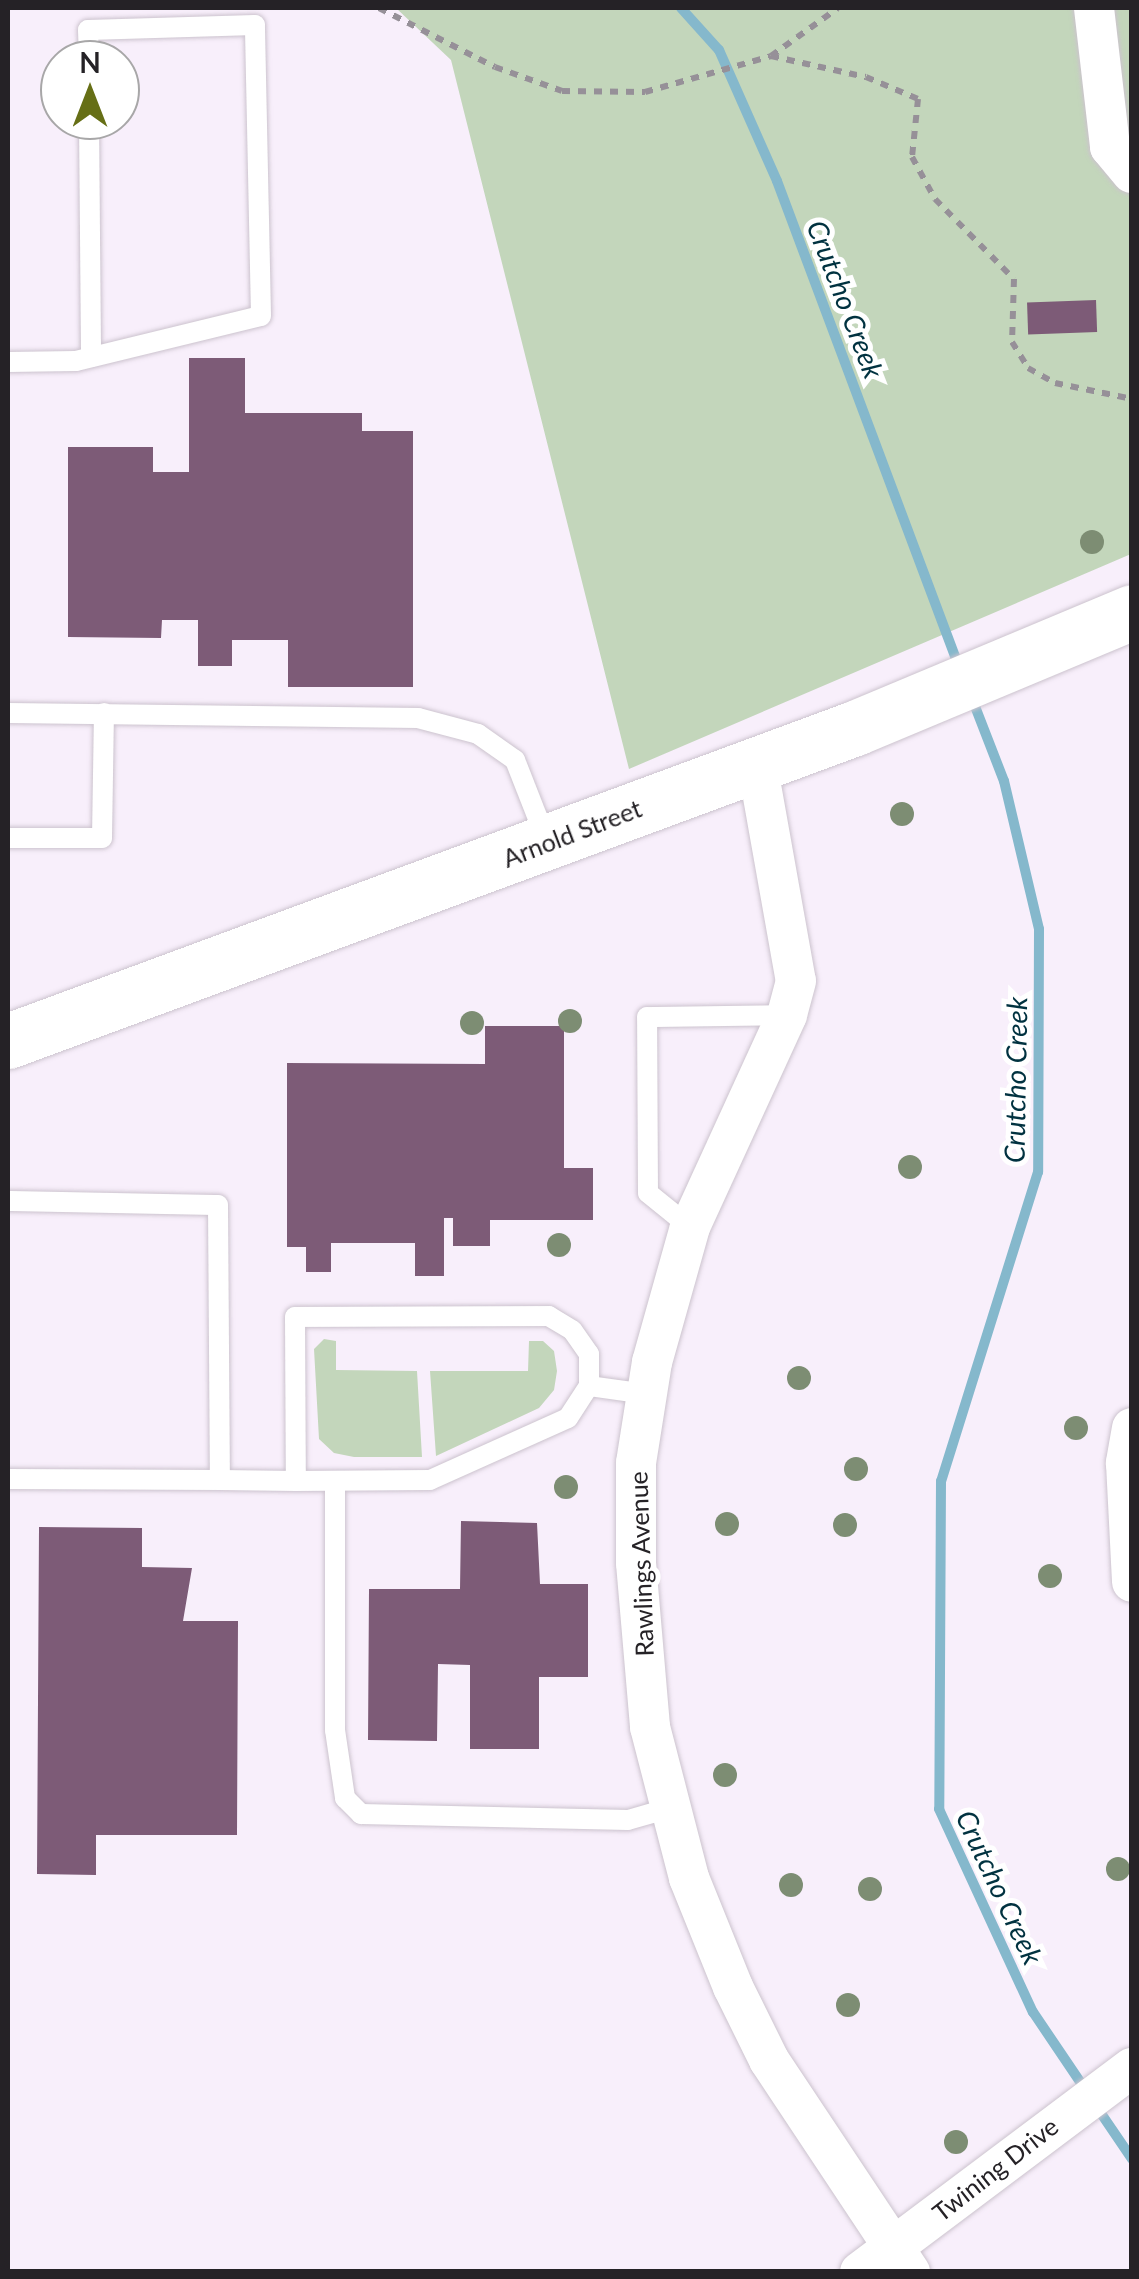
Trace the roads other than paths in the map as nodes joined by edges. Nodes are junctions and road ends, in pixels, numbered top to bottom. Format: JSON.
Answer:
{"nodes":[{"id":1,"x":1094,"y":8,"type":"edge"},
{"id":2,"x":88,"y":40,"type":"edge"},
{"id":3,"x":89,"y":140,"type":"edge"},
{"id":4,"x":1132,"y":173,"type":"edge"},
{"id":5,"x":91,"y":357,"type":"junction"},
{"id":6,"x":8,"y":362,"type":"edge"},
{"id":7,"x":1132,"y":612,"type":"edge"},
{"id":8,"x":8,"y":713,"type":"edge"},
{"id":9,"x":104,"y":713,"type":"junction"},
{"id":10,"x":757,"y":763,"type":"junction"},
{"id":11,"x":8,"y":838,"type":"edge"},
{"id":12,"x":548,"y":842,"type":"junction"},
{"id":13,"x":787,"y":1016,"type":"junction"},
{"id":14,"x":8,"y":1041,"type":"edge"},
{"id":15,"x":8,"y":1201,"type":"edge"},
{"id":16,"x":690,"y":1226,"type":"junction"},
{"id":17,"x":590,"y":1386,"type":"junction"},
{"id":18,"x":646,"y":1394,"type":"junction"},
{"id":19,"x":1132,"y":1428,"type":"edge"},
{"id":20,"x":8,"y":1479,"type":"edge"},
{"id":21,"x":220,"y":1480,"type":"junction"},
{"id":22,"x":296,"y":1481,"type":"junction"},
{"id":23,"x":336,"y":1481,"type":"junction"},
{"id":24,"x":1132,"y":1582,"type":"edge"},
{"id":25,"x":670,"y":1808,"type":"junction"},
{"id":26,"x":1132,"y":2068,"type":"edge"},
{"id":27,"x":902,"y":2260,"type":"edge"},
{"id":28,"x":860,"y":2272,"type":"edge"}],
"edges":[{"from":1,"to":4,"type":"street"},
{"from":2,"to":5,"type":"lane"},
{"from":3,"to":5,"type":"lane"},
{"from":5,"to":6,"type":"lane"},
{"from":7,"to":10,"type":"main road","name":"Arnold Street"},
{"from":8,"to":9,"type":"lane"},
{"from":9,"to":11,"type":"lane"},
{"from":9,"to":12,"type":"lane"},
{"from":10,"to":12,"type":"main road","name":"Arnold Street"},
{"from":10,"to":13,"type":"street","name":"Rawlings Avenue"},
{"from":12,"to":14,"type":"main road","name":"Arnold Street"},
{"from":13,"to":16,"type":"street","name":"Rawlings Avenue"},
{"from":13,"to":16,"type":"lane"},
{"from":15,"to":21,"type":"lane"},
{"from":16,"to":18,"type":"street","name":"Rawlings Avenue"},
{"from":17,"to":18,"type":"lane"},
{"from":17,"to":22,"type":"lane"},
{"from":17,"to":23,"type":"lane"},
{"from":18,"to":25,"type":"street","name":"Rawlings Avenue"},
{"from":19,"to":24,"type":"street"},
{"from":20,"to":21,"type":"lane"},
{"from":21,"to":22,"type":"lane"},
{"from":22,"to":23,"type":"lane"},
{"from":23,"to":25,"type":"lane"},
{"from":25,"to":27,"type":"street","name":"Rawlings Avenue"},
{"from":26,"to":27,"type":"street","name":"Twining Drive"},
{"from":27,"to":28,"type":"street","name":"Twining Drive"}]}
